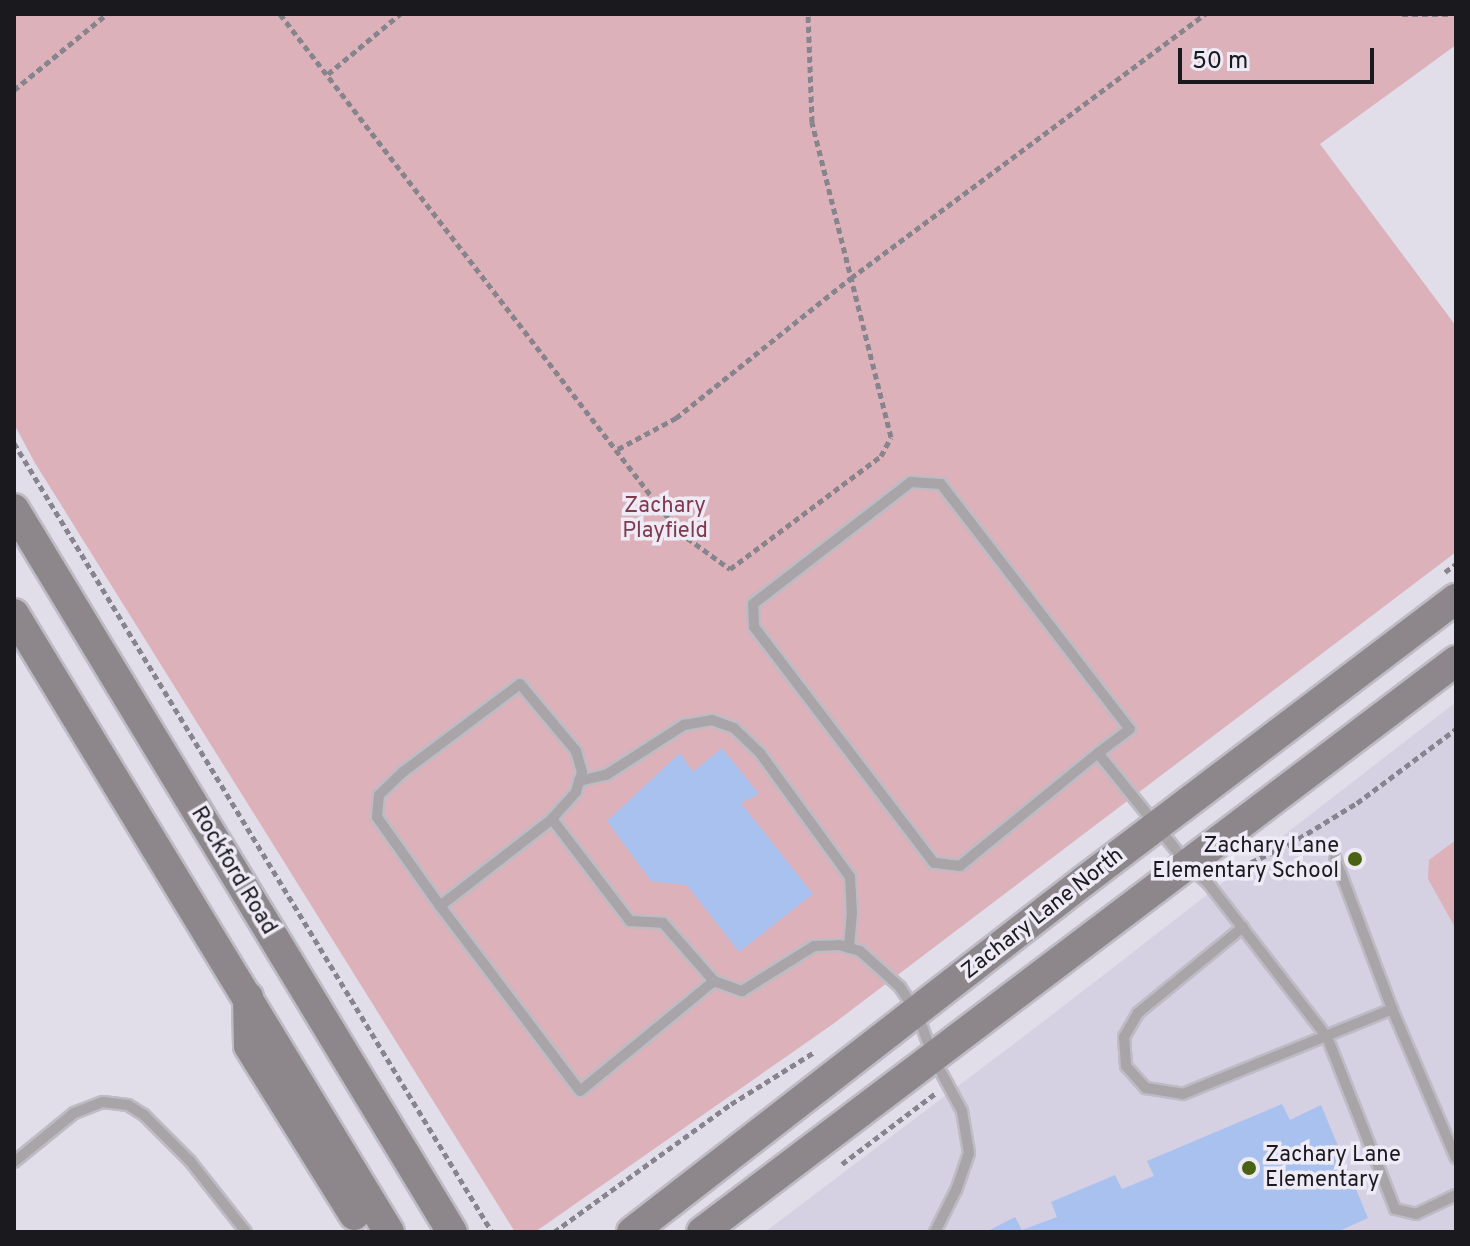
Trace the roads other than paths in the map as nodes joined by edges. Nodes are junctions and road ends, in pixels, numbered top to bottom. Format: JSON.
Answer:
{"nodes":[{"id":1,"x":14,"y":509,"type":"edge"},
{"id":2,"x":1456,"y":599,"type":"edge"},
{"id":3,"x":14,"y":614,"type":"edge"},
{"id":4,"x":1456,"y":661,"type":"edge"},
{"id":5,"x":1098,"y":753,"type":"junction"},
{"id":6,"x":579,"y":781,"type":"junction"},
{"id":7,"x":552,"y":819,"type":"junction"},
{"id":8,"x":1158,"y":826,"type":"junction"},
{"id":9,"x":1335,"y":858,"type":"dead end"},
{"id":10,"x":1199,"y":875,"type":"junction"},
{"id":11,"x":440,"y":906,"type":"junction"},
{"id":12,"x":1243,"y":927,"type":"junction"},
{"id":13,"x":849,"y":948,"type":"junction"},
{"id":14,"x":714,"y":981,"type":"junction"},
{"id":15,"x":248,"y":995,"type":"junction"},
{"id":16,"x":1392,"y":1009,"type":"junction"},
{"id":17,"x":917,"y":1013,"type":"junction"},
{"id":18,"x":1327,"y":1037,"type":"junction"},
{"id":19,"x":941,"y":1072,"type":"junction"},
{"id":20,"x":1456,"y":1158,"type":"edge"},
{"id":21,"x":14,"y":1162,"type":"edge"},
{"id":22,"x":1456,"y":1195,"type":"edge"},
{"id":23,"x":246,"y":1232,"type":"edge"},
{"id":24,"x":365,"y":1232,"type":"edge"},
{"id":25,"x":389,"y":1232,"type":"edge"},
{"id":26,"x":452,"y":1232,"type":"edge"},
{"id":27,"x":632,"y":1232,"type":"edge"},
{"id":28,"x":702,"y":1232,"type":"edge"},
{"id":29,"x":935,"y":1232,"type":"edge"}],
"edges":[{"from":1,"to":26,"type":"street","name":"Rockford Road"},
{"from":2,"to":8,"type":"street","name":"Zachary Lane North"},
{"from":3,"to":15,"type":"street"},
{"from":4,"to":10,"type":"street"},
{"from":5,"to":5,"type":"lane"},
{"from":5,"to":8,"type":"lane"},
{"from":6,"to":7,"type":"lane"},
{"from":6,"to":11,"type":"lane"},
{"from":6,"to":13,"type":"lane"},
{"from":7,"to":11,"type":"lane"},
{"from":7,"to":14,"type":"lane"},
{"from":8,"to":10,"type":"lane"},
{"from":8,"to":17,"type":"street","name":"Zachary Lane North"},
{"from":9,"to":16,"type":"lane"},
{"from":10,"to":12,"type":"lane"},
{"from":10,"to":19,"type":"street"},
{"from":11,"to":14,"type":"lane"},
{"from":12,"to":18,"type":"lane"},
{"from":12,"to":18,"type":"lane"},
{"from":13,"to":14,"type":"lane"},
{"from":13,"to":17,"type":"lane"},
{"from":15,"to":24,"type":"street"},
{"from":15,"to":25,"type":"street"},
{"from":16,"to":18,"type":"lane"},
{"from":16,"to":20,"type":"lane"},
{"from":17,"to":19,"type":"lane"},
{"from":17,"to":27,"type":"street","name":"Zachary Lane North"},
{"from":18,"to":22,"type":"lane"},
{"from":19,"to":28,"type":"street"},
{"from":19,"to":29,"type":"lane"},
{"from":21,"to":23,"type":"lane"}]}
